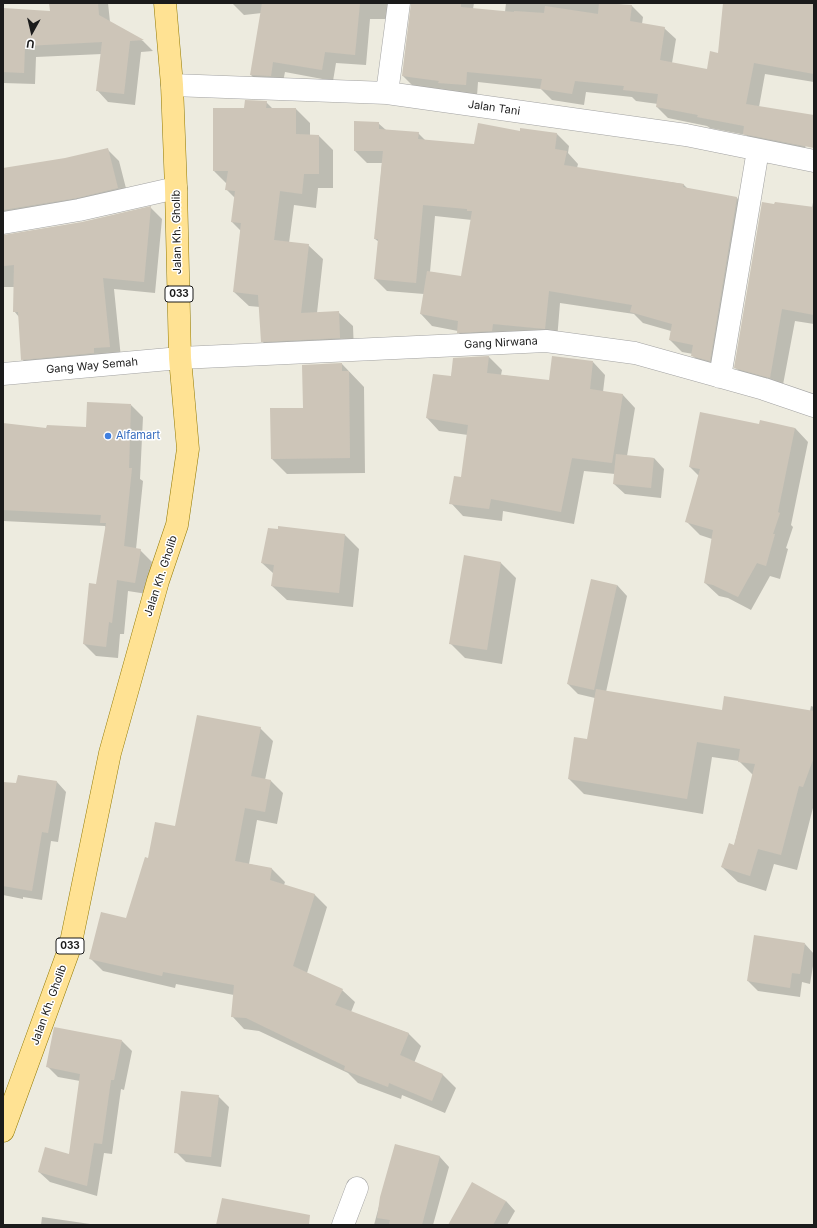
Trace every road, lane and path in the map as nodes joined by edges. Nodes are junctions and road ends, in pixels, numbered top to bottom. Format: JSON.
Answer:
{"nodes":[{"id":1,"x":165,"y":3,"type":"edge"},
{"id":2,"x":399,"y":3,"type":"edge"},
{"id":3,"x":172,"y":85,"type":"junction"},
{"id":4,"x":387,"y":93,"type":"junction"},
{"id":5,"x":758,"y":150,"type":"junction"},
{"id":6,"x":814,"y":161,"type":"edge"},
{"id":7,"x":176,"y":188,"type":"junction"},
{"id":8,"x":3,"y":223,"type":"edge"},
{"id":9,"x":180,"y":358,"type":"junction"},
{"id":10,"x":3,"y":374,"type":"edge"},
{"id":11,"x":720,"y":377,"type":"junction"},
{"id":12,"x":814,"y":406,"type":"edge"},
{"id":13,"x":3,"y":1131,"type":"edge"},
{"id":14,"x":357,"y":1188,"type":"dead end"},
{"id":15,"x":343,"y":1225,"type":"edge"}],
"edges":[{"from":1,"to":3,"type":"main road","name":"Jalan Kh. Gholib","number":"033"},
{"from":2,"to":4,"type":"street"},
{"from":3,"to":4,"type":"street","name":"Jalan Tani"},
{"from":3,"to":7,"type":"main road","name":"Jalan Kh. Gholib","number":"033"},
{"from":4,"to":5,"type":"street","name":"Jalan Tani"},
{"from":5,"to":6,"type":"street","name":"Jalan Tani"},
{"from":5,"to":11,"type":"street"},
{"from":7,"to":8,"type":"street"},
{"from":7,"to":9,"type":"main road","name":"Jalan Kh. Gholib","number":"033"},
{"from":9,"to":10,"type":"street","name":"Gang Way Semah"},
{"from":9,"to":11,"type":"street","name":"Gang Nirwana"},
{"from":9,"to":13,"type":"main road","name":"Jalan Kh. Gholib","number":"033"},
{"from":11,"to":12,"type":"street","name":"Gang Nirwana"},
{"from":14,"to":15,"type":"street"}]}
